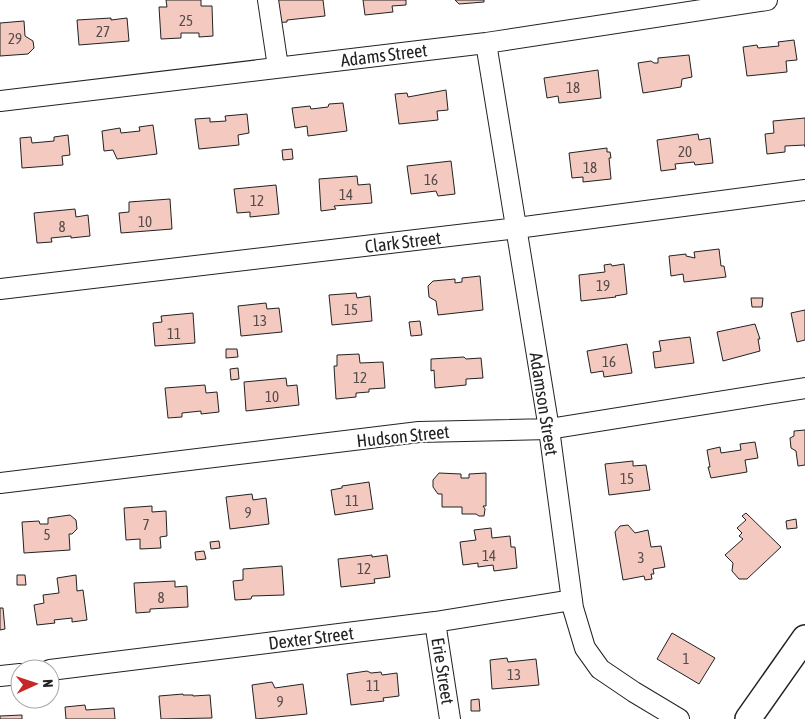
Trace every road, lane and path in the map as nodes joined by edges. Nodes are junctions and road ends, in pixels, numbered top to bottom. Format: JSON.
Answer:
{"nodes":[{"id":1,"x":268,"y":0,"type":"edge"},
{"id":2,"x":767,"y":0,"type":"edge"},
{"id":3,"x":486,"y":43,"type":"junction"},
{"id":4,"x":278,"y":67,"type":"junction"},
{"id":5,"x":0,"y":101,"type":"edge"},
{"id":6,"x":805,"y":190,"type":"edge"},
{"id":7,"x":517,"y":228,"type":"junction"},
{"id":8,"x":0,"y":289,"type":"edge"},
{"id":9,"x":805,"y":388,"type":"edge"},
{"id":10,"x":549,"y":429,"type":"junction"},
{"id":11,"x":0,"y":484,"type":"edge"},
{"id":12,"x":572,"y":600,"type":"junction"},
{"id":13,"x":435,"y":622,"type":"junction"},
{"id":14,"x":805,"y":638,"type":"edge"},
{"id":15,"x":60,"y":669,"type":"edge"},
{"id":16,"x":450,"y":719,"type":"edge"},
{"id":17,"x":679,"y":719,"type":"edge"},
{"id":18,"x":748,"y":719,"type":"edge"}],
"edges":[{"from":1,"to":4,"type":"street"},
{"from":2,"to":3,"type":"street","name":"Adams Street"},
{"from":3,"to":4,"type":"street","name":"Adams Street"},
{"from":3,"to":7,"type":"street","name":"Adamson Street"},
{"from":4,"to":5,"type":"street","name":"Adams Street"},
{"from":6,"to":7,"type":"street","name":"Clark Street"},
{"from":7,"to":8,"type":"street","name":"Clark Street"},
{"from":7,"to":10,"type":"street","name":"Adamson Street"},
{"from":9,"to":10,"type":"street","name":"Hudson Street"},
{"from":10,"to":11,"type":"street","name":"Hudson Street"},
{"from":10,"to":12,"type":"street","name":"Adamson Street"},
{"from":12,"to":13,"type":"street","name":"Dexter Street"},
{"from":12,"to":17,"type":"street","name":"Adamson Street"},
{"from":13,"to":15,"type":"street","name":"Dexter Street"},
{"from":13,"to":16,"type":"street","name":"Erie Street"},
{"from":14,"to":18,"type":"main road"}]}
